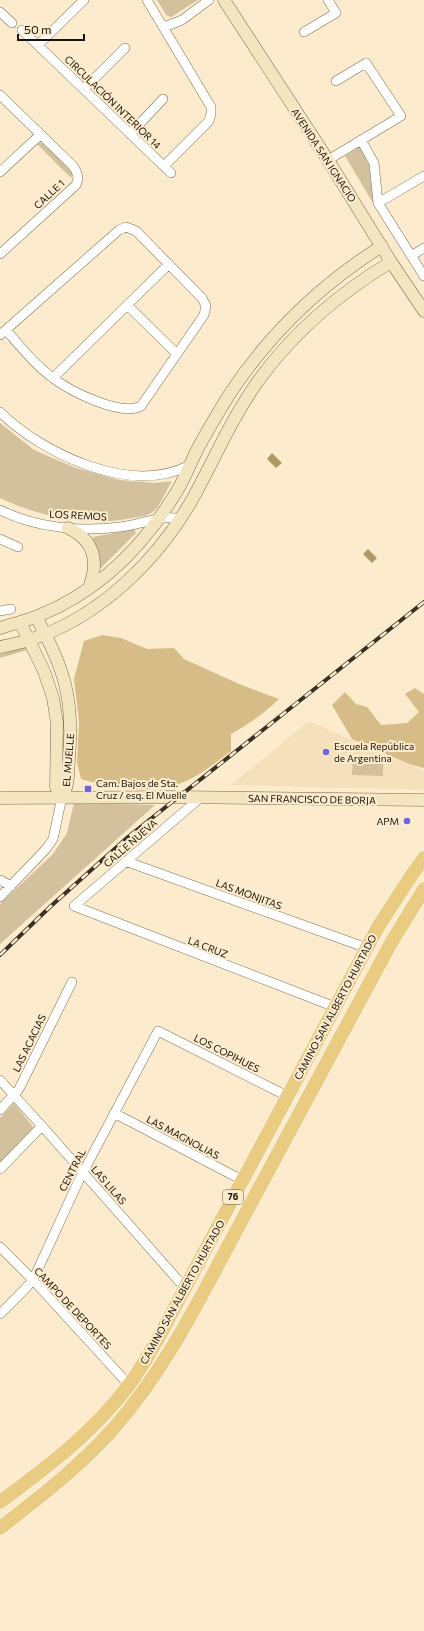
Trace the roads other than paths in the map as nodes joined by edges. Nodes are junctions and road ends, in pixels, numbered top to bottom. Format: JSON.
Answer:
{"nodes":[{"id":1,"x":84,"y":0,"type":"edge"},
{"id":2,"x":147,"y":0,"type":"edge"},
{"id":3,"x":210,"y":0,"type":"edge"},
{"id":4,"x":224,"y":0,"type":"edge"},
{"id":5,"x":328,"y":0,"type":"edge"},
{"id":6,"x":0,"y":12,"type":"edge"},
{"id":7,"x":12,"y":23,"type":"dead end"},
{"id":8,"x":164,"y":27,"type":"junction"},
{"id":9,"x":22,"y":30,"type":"dead end"},
{"id":10,"x":304,"y":32,"type":"dead end"},
{"id":11,"x":38,"y":45,"type":"junction"},
{"id":12,"x":125,"y":48,"type":"dead end"},
{"id":13,"x":336,"y":81,"type":"dead end"},
{"id":14,"x":84,"y":90,"type":"junction"},
{"id":15,"x":0,"y":96,"type":"edge"},
{"id":16,"x":163,"y":99,"type":"dead end"},
{"id":17,"x":40,"y":134,"type":"junction"},
{"id":18,"x":130,"y":134,"type":"junction"},
{"id":19,"x":361,"y":140,"type":"junction"},
{"id":20,"x":328,"y":160,"type":"junction"},
{"id":21,"x":164,"y":166,"type":"junction"},
{"id":22,"x":0,"y":172,"type":"edge"},
{"id":23,"x":171,"y":173,"type":"dead end"},
{"id":24,"x":424,"y":176,"type":"edge"},
{"id":25,"x":378,"y":203,"type":"junction"},
{"id":26,"x":382,"y":246,"type":"junction"},
{"id":27,"x":424,"y":248,"type":"edge"},
{"id":28,"x":0,"y":254,"type":"edge"},
{"id":29,"x":411,"y":256,"type":"junction"},
{"id":30,"x":391,"y":262,"type":"junction"},
{"id":31,"x":169,"y":264,"type":"junction"},
{"id":32,"x":424,"y":276,"type":"edge"},
{"id":33,"x":126,"y":305,"type":"junction"},
{"id":34,"x":424,"y":311,"type":"edge"},
{"id":35,"x":290,"y":318,"type":"junction"},
{"id":36,"x":301,"y":330,"type":"junction"},
{"id":37,"x":3,"y":333,"type":"edge"},
{"id":38,"x":177,"y":354,"type":"junction"},
{"id":39,"x":242,"y":376,"type":"junction"},
{"id":40,"x":53,"y":378,"type":"junction"},
{"id":41,"x":256,"y":385,"type":"junction"},
{"id":42,"x":0,"y":412,"type":"edge"},
{"id":43,"x":190,"y":465,"type":"junction"},
{"id":44,"x":0,"y":510,"type":"edge"},
{"id":45,"x":181,"y":518,"type":"junction"},
{"id":46,"x":159,"y":519,"type":"junction"},
{"id":47,"x":68,"y":528,"type":"junction"},
{"id":48,"x":0,"y":539,"type":"edge"},
{"id":49,"x":18,"y":547,"type":"dead end"},
{"id":50,"x":89,"y":588,"type":"junction"},
{"id":51,"x":11,"y":609,"type":"dead end"},
{"id":52,"x":0,"y":611,"type":"edge"},
{"id":53,"x":36,"y":617,"type":"junction"},
{"id":54,"x":20,"y":622,"type":"junction"},
{"id":55,"x":0,"y":628,"type":"edge"},
{"id":56,"x":45,"y":634,"type":"junction"},
{"id":57,"x":30,"y":640,"type":"junction"},
{"id":58,"x":0,"y":647,"type":"edge"},
{"id":59,"x":62,"y":797,"type":"junction"},
{"id":60,"x":0,"y":798,"type":"edge"},
{"id":61,"x":200,"y":798,"type":"junction"},
{"id":62,"x":424,"y":800,"type":"edge"},
{"id":63,"x":424,"y":858,"type":"edge"},
{"id":64,"x":125,"y":862,"type":"junction"},
{"id":65,"x":0,"y":880,"type":"edge"},
{"id":66,"x":11,"y":886,"type":"junction"},
{"id":67,"x":424,"y":889,"type":"edge"},
{"id":68,"x":0,"y":897,"type":"edge"},
{"id":69,"x":74,"y":906,"type":"joint"},
{"id":70,"x":367,"y":948,"type":"junction"},
{"id":71,"x":72,"y":982,"type":"dead end"},
{"id":72,"x":335,"y":1007,"type":"junction"},
{"id":73,"x":158,"y":1031,"type":"joint"},
{"id":74,"x":0,"y":1080,"type":"edge"},
{"id":75,"x":14,"y":1096,"type":"junction"},
{"id":76,"x":287,"y":1096,"type":"junction"},
{"id":77,"x":0,"y":1110,"type":"edge"},
{"id":78,"x":114,"y":1113,"type":"junction"},
{"id":79,"x":42,"y":1126,"type":"junction"},
{"id":80,"x":0,"y":1169,"type":"edge"},
{"id":81,"x":83,"y":1172,"type":"junction"},
{"id":82,"x":242,"y":1180,"type":"junction"},
{"id":83,"x":0,"y":1247,"type":"edge"},
{"id":84,"x":33,"y":1280,"type":"junction"},
{"id":85,"x":185,"y":1288,"type":"junction"},
{"id":86,"x":0,"y":1314,"type":"edge"},
{"id":87,"x":129,"y":1385,"type":"junction"},
{"id":88,"x":0,"y":1502,"type":"edge"},
{"id":89,"x":0,"y":1528,"type":"edge"}],
"edges":[{"from":1,"to":11,"type":"street"},
{"from":2,"to":8,"type":"street"},
{"from":3,"to":8,"type":"street"},
{"from":4,"to":20,"type":"street","name":"AVENIDA SAN IGNACIO"},
{"from":5,"to":10,"type":"street"},
{"from":6,"to":7,"type":"street"},
{"from":8,"to":21,"type":"street"},
{"from":9,"to":11,"type":"street","name":"CIRCULACIÓN INTERIOR 14"},
{"from":11,"to":14,"type":"street","name":"CIRCULACIÓN INTERIOR 14"},
{"from":12,"to":14,"type":"street"},
{"from":13,"to":19,"type":"street"},
{"from":14,"to":18,"type":"street","name":"CIRCULACIÓN INTERIOR 14"},
{"from":15,"to":17,"type":"street","name":"CALLE 1"},
{"from":16,"to":18,"type":"street"},
{"from":17,"to":22,"type":"street"},
{"from":17,"to":28,"type":"street","name":"CALLE 1"},
{"from":18,"to":21,"type":"street","name":"CIRCULACIÓN INTERIOR 14"},
{"from":19,"to":20,"type":"street"},
{"from":19,"to":25,"type":"street"},
{"from":20,"to":26,"type":"street","name":"AVENIDA SAN IGNACIO"},
{"from":21,"to":23,"type":"street","name":"CIRCULACIÓN INTERIOR 14"},
{"from":24,"to":25,"type":"street"},
{"from":25,"to":29,"type":"street"},
{"from":26,"to":30,"type":"street","name":"AVENIDA SAN IGNACIO"},
{"from":26,"to":35,"type":"street"},
{"from":27,"to":29,"type":"street"},
{"from":29,"to":32,"type":"street"},
{"from":30,"to":34,"type":"street","name":"AVENIDA SAN IGNACIO"},
{"from":30,"to":36,"type":"street"},
{"from":31,"to":33,"type":"street"},
{"from":31,"to":37,"type":"street"},
{"from":31,"to":38,"type":"street"},
{"from":33,"to":38,"type":"street"},
{"from":33,"to":40,"type":"street"},
{"from":35,"to":36,"type":"street"},
{"from":35,"to":39,"type":"street"},
{"from":36,"to":41,"type":"street"},
{"from":37,"to":40,"type":"street"},
{"from":38,"to":40,"type":"street"},
{"from":39,"to":41,"type":"street"},
{"from":39,"to":43,"type":"street"},
{"from":41,"to":45,"type":"street"},
{"from":42,"to":43,"type":"street"},
{"from":43,"to":46,"type":"street"},
{"from":44,"to":47,"type":"street","name":"LOS REMOS"},
{"from":45,"to":46,"type":"street","name":"LOS REMOS"},
{"from":45,"to":56,"type":"street"},
{"from":46,"to":47,"type":"street","name":"LOS REMOS"},
{"from":46,"to":50,"type":"street"},
{"from":47,"to":50,"type":"street"},
{"from":48,"to":49,"type":"street"},
{"from":50,"to":53,"type":"street"},
{"from":51,"to":52,"type":"street"},
{"from":53,"to":54,"type":"street"},
{"from":53,"to":56,"type":"street","name":"EL MUELLE"},
{"from":54,"to":55,"type":"street"},
{"from":54,"to":57,"type":"street","name":"EL MUELLE"},
{"from":56,"to":57,"type":"street"},
{"from":56,"to":59,"type":"street","name":"EL MUELLE"},
{"from":57,"to":58,"type":"street"},
{"from":57,"to":59,"type":"street","name":"EL MUELLE"},
{"from":59,"to":60,"type":"street","name":"SAN FRANCISCO DE BORJA"},
{"from":59,"to":61,"type":"street","name":"SAN FRANCISCO DE BORJA"},
{"from":59,"to":66,"type":"street"},
{"from":61,"to":62,"type":"street","name":"SAN FRANCISCO DE BORJA"},
{"from":61,"to":64,"type":"street","name":"CALLE NUEVA"},
{"from":63,"to":70,"type":"main road","name":"CAMINO SAN ALBERTO HURTADO","number":"76"},
{"from":64,"to":69,"type":"street","name":"CALLE NUEVA"},
{"from":64,"to":70,"type":"street","name":"LAS MONJITAS"},
{"from":65,"to":66,"type":"street"},
{"from":66,"to":68,"type":"street"},
{"from":67,"to":89,"type":"main road","name":"CAMINO SAN ALBERTO HURTADO","number":"76"},
{"from":69,"to":72,"type":"street","name":"LA CRUZ"},
{"from":70,"to":72,"type":"main road","name":"CAMINO SAN ALBERTO HURTADO","number":"76"},
{"from":71,"to":75,"type":"street","name":"LAS ACACIAS"},
{"from":72,"to":76,"type":"main road","name":"CAMINO SAN ALBERTO HURTADO","number":"76"},
{"from":73,"to":76,"type":"street","name":"LOS COPIHUES"},
{"from":73,"to":78,"type":"street","name":"CENTRAL"},
{"from":74,"to":75,"type":"street","name":"LAS LILAS"},
{"from":75,"to":77,"type":"street","name":"LAS ACACIAS"},
{"from":75,"to":79,"type":"street","name":"LAS LILAS"},
{"from":76,"to":82,"type":"main road","name":"CAMINO SAN ALBERTO HURTADO","number":"76"},
{"from":78,"to":81,"type":"street","name":"CENTRAL"},
{"from":78,"to":82,"type":"street","name":"LAS MAGNOLIAS"},
{"from":79,"to":80,"type":"street"},
{"from":79,"to":81,"type":"street","name":"LAS LILAS"},
{"from":81,"to":84,"type":"street","name":"CENTRAL"},
{"from":81,"to":85,"type":"street","name":"LAS LILAS"},
{"from":82,"to":85,"type":"main road","name":"CAMINO SAN ALBERTO HURTADO","number":"76"},
{"from":83,"to":84,"type":"street","name":"CAMPO DE DEPORTES"},
{"from":84,"to":86,"type":"street","name":"CENTRAL"},
{"from":84,"to":87,"type":"street","name":"CAMPO DE DEPORTES"},
{"from":85,"to":87,"type":"main road","name":"CAMINO SAN ALBERTO HURTADO","number":"76"},
{"from":87,"to":88,"type":"main road","name":"CAMINO SAN ALBERTO HURTADO","number":"76"}]}
